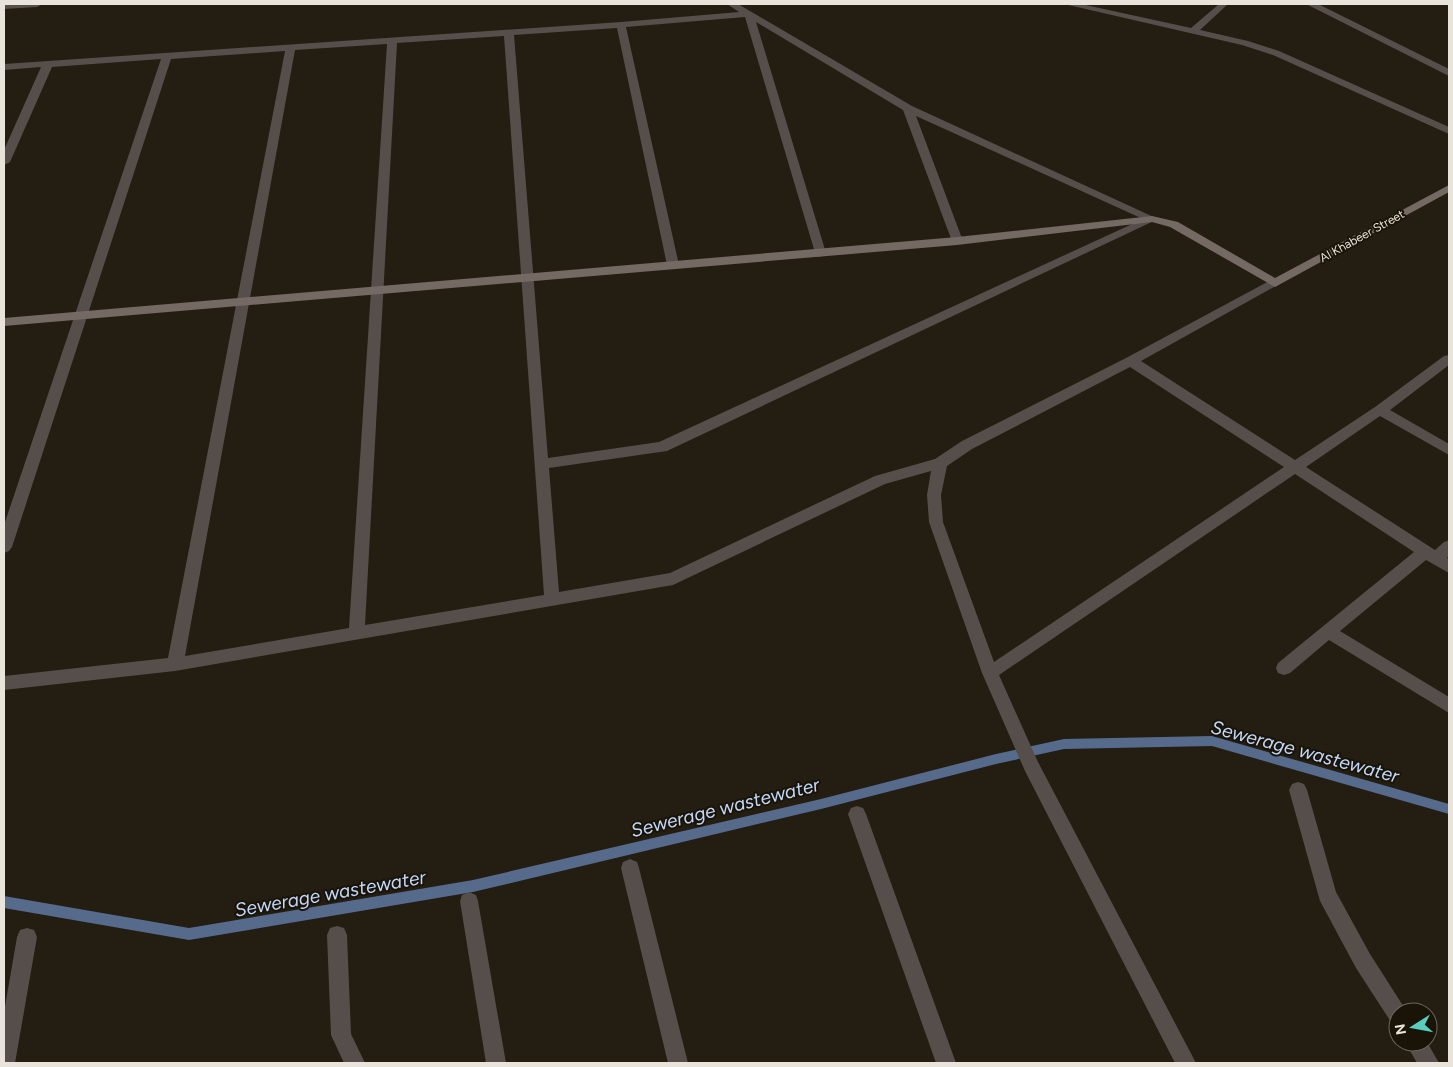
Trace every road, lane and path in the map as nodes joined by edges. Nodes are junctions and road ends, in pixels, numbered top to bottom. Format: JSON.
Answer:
{"nodes":[{"id":1,"x":37,"y":4,"type":"edge"},
{"id":2,"x":732,"y":4,"type":"edge"},
{"id":3,"x":1069,"y":4,"type":"edge"},
{"id":4,"x":1224,"y":4,"type":"edge"},
{"id":5,"x":1311,"y":4,"type":"edge"},
{"id":6,"x":4,"y":6,"type":"edge"},
{"id":7,"x":749,"y":14,"type":"junction"},
{"id":8,"x":621,"y":25,"type":"junction"},
{"id":9,"x":1193,"y":31,"type":"junction"},
{"id":10,"x":509,"y":33,"type":"junction"},
{"id":11,"x":392,"y":41,"type":"junction"},
{"id":12,"x":290,"y":48,"type":"junction"},
{"id":13,"x":167,"y":56,"type":"junction"},
{"id":14,"x":48,"y":64,"type":"junction"},
{"id":15,"x":4,"y":67,"type":"edge"},
{"id":16,"x":1449,"y":73,"type":"edge"},
{"id":17,"x":908,"y":108,"type":"junction"},
{"id":18,"x":1449,"y":131,"type":"edge"},
{"id":19,"x":4,"y":162,"type":"edge"},
{"id":20,"x":1449,"y":188,"type":"edge"},
{"id":21,"x":1152,"y":219,"type":"junction"},
{"id":22,"x":957,"y":241,"type":"junction"},
{"id":23,"x":820,"y":253,"type":"junction"},
{"id":24,"x":673,"y":265,"type":"junction"},
{"id":25,"x":526,"y":278,"type":"junction"},
{"id":26,"x":1275,"y":283,"type":"junction"},
{"id":27,"x":376,"y":291,"type":"junction"},
{"id":28,"x":242,"y":302,"type":"junction"},
{"id":29,"x":80,"y":316,"type":"junction"},
{"id":30,"x":4,"y":322,"type":"edge"},
{"id":31,"x":1449,"y":359,"type":"edge"},
{"id":32,"x":1131,"y":361,"type":"junction"},
{"id":33,"x":1380,"y":410,"type":"junction"},
{"id":34,"x":1449,"y":450,"type":"edge"},
{"id":35,"x":940,"y":463,"type":"junction"},
{"id":36,"x":542,"y":464,"type":"junction"},
{"id":37,"x":1295,"y":467,"type":"junction"},
{"id":38,"x":1449,"y":546,"type":"edge"},
{"id":39,"x":4,"y":547,"type":"edge"},
{"id":40,"x":1430,"y":556,"type":"junction"},
{"id":41,"x":1449,"y":567,"type":"edge"},
{"id":42,"x":552,"y":600,"type":"junction"},
{"id":43,"x":1328,"y":632,"type":"junction"},
{"id":44,"x":358,"y":633,"type":"junction"},
{"id":45,"x":176,"y":664,"type":"junction"},
{"id":46,"x":1284,"y":668,"type":"dead end"},
{"id":47,"x":990,"y":673,"type":"junction"},
{"id":48,"x":4,"y":683,"type":"edge"},
{"id":49,"x":1449,"y":706,"type":"edge"},
{"id":50,"x":1298,"y":790,"type":"dead end"},
{"id":51,"x":857,"y":814,"type":"dead end"},
{"id":52,"x":630,"y":868,"type":"dead end"},
{"id":53,"x":469,"y":901,"type":"dead end"},
{"id":54,"x":337,"y":935,"type":"dead end"},
{"id":55,"x":27,"y":937,"type":"dead end"},
{"id":56,"x":1390,"y":1002,"type":"edge"},
{"id":57,"x":1421,"y":1052,"type":"edge"},
{"id":58,"x":6,"y":1063,"type":"edge"},
{"id":59,"x":355,"y":1063,"type":"edge"},
{"id":60,"x":496,"y":1063,"type":"edge"},
{"id":61,"x":678,"y":1063,"type":"edge"},
{"id":62,"x":946,"y":1063,"type":"edge"},
{"id":63,"x":1186,"y":1063,"type":"edge"},
{"id":64,"x":1428,"y":1063,"type":"edge"}],
"edges":[{"from":1,"to":6,"type":"street"},
{"from":2,"to":7,"type":"street"},
{"from":3,"to":9,"type":"street"},
{"from":4,"to":9,"type":"street"},
{"from":5,"to":16,"type":"street"},
{"from":7,"to":8,"type":"street"},
{"from":7,"to":17,"type":"street"},
{"from":7,"to":23,"type":"street"},
{"from":8,"to":10,"type":"street"},
{"from":8,"to":24,"type":"street"},
{"from":9,"to":18,"type":"street"},
{"from":10,"to":11,"type":"street"},
{"from":10,"to":25,"type":"street"},
{"from":11,"to":12,"type":"street"},
{"from":11,"to":27,"type":"street"},
{"from":12,"to":13,"type":"street"},
{"from":12,"to":28,"type":"street"},
{"from":13,"to":14,"type":"street"},
{"from":13,"to":29,"type":"street"},
{"from":14,"to":15,"type":"street"},
{"from":14,"to":19,"type":"street"},
{"from":17,"to":21,"type":"street"},
{"from":17,"to":22,"type":"street"},
{"from":20,"to":26,"type":"street","name":"Al Khabeer Street"},
{"from":21,"to":22,"type":"street"},
{"from":21,"to":26,"type":"street"},
{"from":21,"to":36,"type":"street"},
{"from":22,"to":23,"type":"street"},
{"from":23,"to":24,"type":"street"},
{"from":24,"to":25,"type":"street"},
{"from":25,"to":27,"type":"street"},
{"from":25,"to":36,"type":"street"},
{"from":26,"to":32,"type":"street"},
{"from":27,"to":28,"type":"street"},
{"from":27,"to":44,"type":"street"},
{"from":28,"to":29,"type":"street"},
{"from":28,"to":45,"type":"street"},
{"from":29,"to":30,"type":"street"},
{"from":29,"to":39,"type":"street"},
{"from":31,"to":33,"type":"street"},
{"from":32,"to":35,"type":"street"},
{"from":32,"to":37,"type":"street"},
{"from":33,"to":34,"type":"street"},
{"from":33,"to":37,"type":"street"},
{"from":35,"to":42,"type":"street"},
{"from":35,"to":47,"type":"street"},
{"from":36,"to":42,"type":"street"},
{"from":37,"to":40,"type":"street"},
{"from":37,"to":47,"type":"street"},
{"from":38,"to":40,"type":"street"},
{"from":40,"to":41,"type":"street"},
{"from":40,"to":43,"type":"street"},
{"from":42,"to":44,"type":"street"},
{"from":43,"to":46,"type":"street"},
{"from":43,"to":49,"type":"street"},
{"from":44,"to":45,"type":"street"},
{"from":45,"to":48,"type":"street"},
{"from":47,"to":63,"type":"street"},
{"from":50,"to":56,"type":"street"},
{"from":51,"to":62,"type":"street"},
{"from":52,"to":61,"type":"street"},
{"from":53,"to":60,"type":"street"},
{"from":54,"to":59,"type":"street"},
{"from":55,"to":58,"type":"street"},
{"from":57,"to":64,"type":"street"}]}
